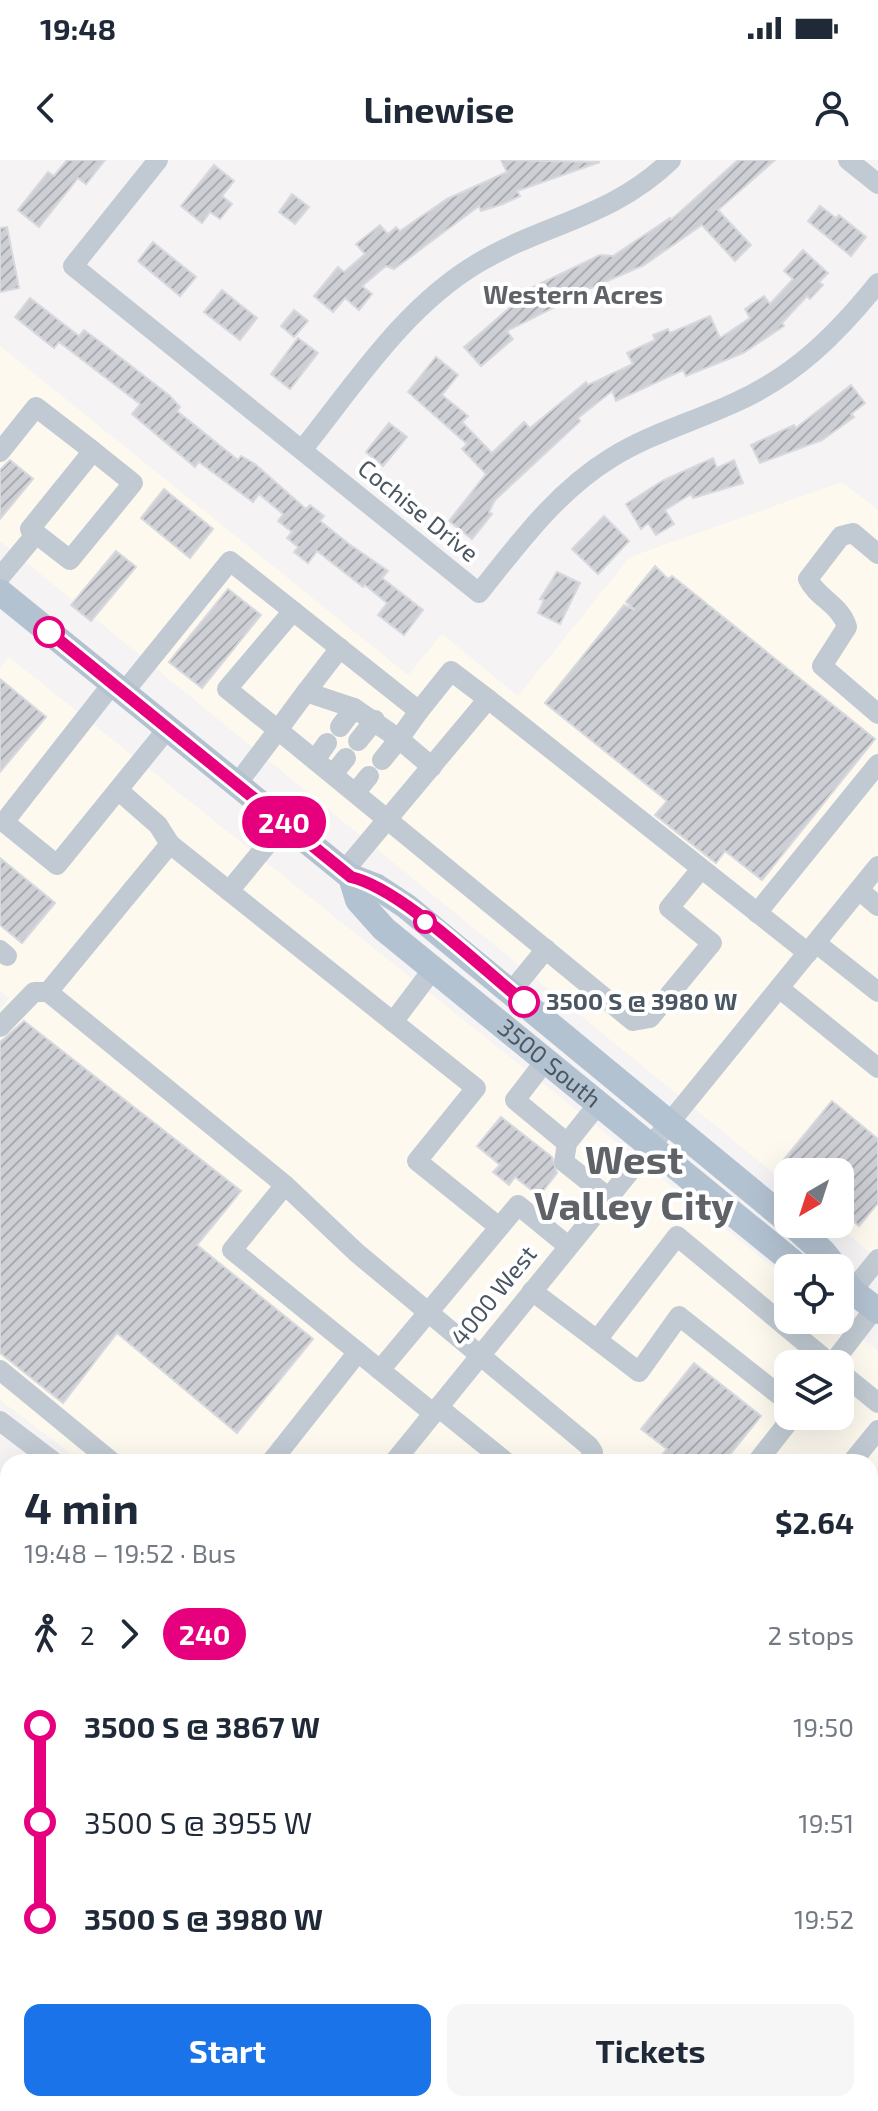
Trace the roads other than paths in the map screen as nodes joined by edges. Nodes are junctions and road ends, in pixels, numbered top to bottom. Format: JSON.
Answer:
{"nodes":[{"id":1,"x":158,"y":160,"type":"edge"},
{"id":2,"x":671,"y":160,"type":"edge"},
{"id":3,"x":848,"y":160,"type":"edge"},
{"id":4,"x":878,"y":184,"type":"edge"},
{"id":5,"x":878,"y":283,"type":"edge"},
{"id":6,"x":302,"y":450,"type":"junction"},
{"id":7,"x":93,"y":451,"type":"junction"},
{"id":8,"x":0,"y":452,"type":"edge"},
{"id":9,"x":36,"y":534,"type":"junction"},
{"id":10,"x":878,"y":554,"type":"edge"},
{"id":11,"x":0,"y":577,"type":"edge"},
{"id":12,"x":0,"y":592,"type":"edge"},
{"id":13,"x":293,"y":611,"type":"junction"},
{"id":14,"x":340,"y":648,"type":"junction"},
{"id":15,"x":118,"y":687,"type":"junction"},
{"id":16,"x":306,"y":692,"type":"junction"},
{"id":17,"x":488,"y":699,"type":"junction"},
{"id":18,"x":354,"y":708,"type":"junction"},
{"id":19,"x":419,"y":711,"type":"junction"},
{"id":20,"x":878,"y":714,"type":"edge"},
{"id":21,"x":375,"y":720,"type":"junction"},
{"id":22,"x":168,"y":728,"type":"junction"},
{"id":23,"x":278,"y":730,"type":"junction"},
{"id":24,"x":399,"y":739,"type":"junction"},
{"id":25,"x":327,"y":743,"type":"junction"},
{"id":26,"x":346,"y":758,"type":"junction"},
{"id":27,"x":878,"y":764,"type":"edge"},
{"id":28,"x":432,"y":767,"type":"junction"},
{"id":29,"x":369,"y":776,"type":"junction"},
{"id":30,"x":237,"y":784,"type":"junction"},
{"id":31,"x":118,"y":790,"type":"junction"},
{"id":32,"x":388,"y":818,"type":"junction"},
{"id":33,"x":2,"y":823,"type":"edge"},
{"id":34,"x":285,"y":823,"type":"junction"},
{"id":35,"x":170,"y":844,"type":"junction"},
{"id":36,"x":878,"y":866,"type":"edge"},
{"id":37,"x":701,"y":869,"type":"junction"},
{"id":38,"x":347,"y":874,"type":"junction"},
{"id":39,"x":859,"y":890,"type":"junction"},
{"id":40,"x":229,"y":891,"type":"junction"},
{"id":41,"x":878,"y":906,"type":"edge"},
{"id":42,"x":757,"y":913,"type":"junction"},
{"id":43,"x":812,"y":948,"type":"junction"},
{"id":44,"x":546,"y":949,"type":"junction"},
{"id":45,"x":433,"y":969,"type":"junction"},
{"id":46,"x":779,"y":988,"type":"junction"},
{"id":47,"x":48,"y":992,"type":"junction"},
{"id":48,"x":511,"y":992,"type":"junction"},
{"id":49,"x":878,"y":992,"type":"edge"},
{"id":50,"x":393,"y":1022,"type":"junction"},
{"id":51,"x":0,"y":1027,"type":"edge"},
{"id":52,"x":546,"y":1060,"type":"junction"},
{"id":53,"x":878,"y":1068,"type":"edge"},
{"id":54,"x":599,"y":1103,"type":"junction"},
{"id":55,"x":671,"y":1121,"type":"junction"},
{"id":56,"x":567,"y":1143,"type":"junction"},
{"id":57,"x":651,"y":1144,"type":"junction"},
{"id":58,"x":285,"y":1185,"type":"junction"},
{"id":59,"x":608,"y":1197,"type":"junction"},
{"id":60,"x":774,"y":1208,"type":"edge"},
{"id":61,"x":499,"y":1227,"type":"junction"},
{"id":62,"x":808,"y":1238,"type":"edge"},
{"id":63,"x":568,"y":1246,"type":"junction"},
{"id":64,"x":783,"y":1254,"type":"edge"},
{"id":65,"x":825,"y":1254,"type":"edge"},
{"id":66,"x":878,"y":1259,"type":"edge"},
{"id":67,"x":854,"y":1277,"type":"edge"},
{"id":68,"x":532,"y":1291,"type":"junction"},
{"id":69,"x":854,"y":1292,"type":"edge"},
{"id":70,"x":876,"y":1310,"type":"edge"},
{"id":71,"x":428,"y":1312,"type":"junction"},
{"id":72,"x":597,"y":1340,"type":"junction"},
{"id":73,"x":814,"y":1350,"type":"edge"},
{"id":74,"x":843,"y":1350,"type":"edge"},
{"id":75,"x":358,"y":1352,"type":"junction"},
{"id":76,"x":481,"y":1354,"type":"junction"},
{"id":77,"x":0,"y":1370,"type":"edge"},
{"id":78,"x":380,"y":1370,"type":"junction"},
{"id":79,"x":854,"y":1383,"type":"edge"},
{"id":80,"x":774,"y":1391,"type":"edge"},
{"id":81,"x":878,"y":1403,"type":"edge"},
{"id":82,"x":436,"y":1410,"type":"junction"},
{"id":83,"x":0,"y":1421,"type":"edge"},
{"id":84,"x":782,"y":1430,"type":"edge"},
{"id":85,"x":878,"y":1430,"type":"edge"},
{"id":86,"x":43,"y":1454,"type":"edge"},
{"id":87,"x":102,"y":1454,"type":"edge"},
{"id":88,"x":277,"y":1454,"type":"edge"},
{"id":89,"x":400,"y":1454,"type":"edge"},
{"id":90,"x":489,"y":1454,"type":"edge"},
{"id":91,"x":592,"y":1454,"type":"edge"},
{"id":92,"x":763,"y":1454,"type":"edge"},
{"id":93,"x":858,"y":1454,"type":"edge"}],
"edges":[{"from":1,"to":6,"type":"street","name":"Cochise Drive"},
{"from":2,"to":6,"type":"street"},
{"from":3,"to":4,"type":"street"},
{"from":5,"to":6,"type":"street","name":"Cochise Drive"},
{"from":7,"to":8,"type":"street"},
{"from":7,"to":9,"type":"street"},
{"from":7,"to":9,"type":"street"},
{"from":9,"to":11,"type":"street"},
{"from":10,"to":20,"type":"street"},
{"from":12,"to":15,"type":"main road","name":"3500 South"},
{"from":13,"to":14,"type":"street"},
{"from":13,"to":15,"type":"street"},
{"from":13,"to":23,"type":"street"},
{"from":14,"to":16,"type":"street"},
{"from":14,"to":19,"type":"street"},
{"from":15,"to":22,"type":"main road","name":"3500 South"},
{"from":15,"to":33,"type":"street"},
{"from":16,"to":18,"type":"street"},
{"from":16,"to":23,"type":"street"},
{"from":17,"to":19,"type":"street"},
{"from":17,"to":28,"type":"street"},
{"from":17,"to":37,"type":"street"},
{"from":18,"to":21,"type":"street"},
{"from":18,"to":25,"type":"street"},
{"from":19,"to":24,"type":"street"},
{"from":21,"to":24,"type":"street"},
{"from":21,"to":26,"type":"street"},
{"from":22,"to":30,"type":"main road","name":"3500 South"},
{"from":22,"to":31,"type":"street"},
{"from":23,"to":25,"type":"street"},
{"from":23,"to":30,"type":"street"},
{"from":24,"to":28,"type":"street"},
{"from":24,"to":29,"type":"street"},
{"from":25,"to":26,"type":"street"},
{"from":26,"to":29,"type":"street"},
{"from":27,"to":42,"type":"street"},
{"from":28,"to":32,"type":"street"},
{"from":29,"to":32,"type":"street"},
{"from":30,"to":34,"type":"main road","name":"3500 South"},
{"from":31,"to":33,"type":"street"},
{"from":31,"to":35,"type":"street"},
{"from":32,"to":38,"type":"street"},
{"from":32,"to":44,"type":"street"},
{"from":34,"to":38,"type":"main road","name":"3500 South"},
{"from":34,"to":40,"type":"street"},
{"from":35,"to":40,"type":"street"},
{"from":35,"to":47,"type":"street"},
{"from":36,"to":39,"type":"street","name":"4000 West"},
{"from":37,"to":42,"type":"street"},
{"from":37,"to":44,"type":"street"},
{"from":38,"to":45,"type":"main road","name":"3500 South"},
{"from":38,"to":48,"type":"main road","name":"3500 South"},
{"from":39,"to":41,"type":"street"},
{"from":39,"to":43,"type":"street","name":"4000 West"},
{"from":40,"to":50,"type":"street"},
{"from":42,"to":43,"type":"street"},
{"from":43,"to":46,"type":"street","name":"4000 West"},
{"from":43,"to":49,"type":"street"},
{"from":44,"to":48,"type":"street"},
{"from":45,"to":50,"type":"street"},
{"from":45,"to":52,"type":"main road","name":"3500 South"},
{"from":46,"to":53,"type":"street"},
{"from":46,"to":55,"type":"street","name":"4000 West"},
{"from":47,"to":51,"type":"street"},
{"from":47,"to":58,"type":"street"},
{"from":48,"to":55,"type":"main road","name":"3500 South"},
{"from":50,"to":61,"type":"street"},
{"from":52,"to":54,"type":"main road","name":"3500 South"},
{"from":52,"to":56,"type":"street"},
{"from":54,"to":56,"type":"street"},
{"from":54,"to":57,"type":"main road","name":"3500 South"},
{"from":55,"to":57,"type":"street","name":"4000 West"},
{"from":55,"to":60,"type":"main road","name":"3500 South"},
{"from":56,"to":59,"type":"street"},
{"from":57,"to":59,"type":"street","name":"4000 West"},
{"from":57,"to":64,"type":"main road","name":"3500 South"},
{"from":58,"to":71,"type":"street"},
{"from":58,"to":75,"type":"street"},
{"from":59,"to":63,"type":"street","name":"4000 West"},
{"from":61,"to":63,"type":"street"},
{"from":61,"to":71,"type":"street"},
{"from":62,"to":65,"type":"main road","name":"3500 South"},
{"from":63,"to":68,"type":"street","name":"4000 West"},
{"from":66,"to":67,"type":"street"},
{"from":68,"to":72,"type":"street"},
{"from":68,"to":76,"type":"street","name":"4000 West"},
{"from":69,"to":70,"type":"main road"},
{"from":70,"to":74,"type":"street"},
{"from":71,"to":76,"type":"street"},
{"from":71,"to":78,"type":"street"},
{"from":72,"to":73,"type":"street"},
{"from":72,"to":80,"type":"street"},
{"from":75,"to":78,"type":"street"},
{"from":75,"to":88,"type":"street"},
{"from":76,"to":82,"type":"street","name":"4000 West"},
{"from":76,"to":91,"type":"street"},
{"from":77,"to":87,"type":"street"},
{"from":78,"to":82,"type":"street"},
{"from":79,"to":81,"type":"street"},
{"from":82,"to":89,"type":"street","name":"4000 West"},
{"from":82,"to":90,"type":"street"},
{"from":83,"to":86,"type":"street"},
{"from":84,"to":92,"type":"street"},
{"from":85,"to":93,"type":"street"}]}
